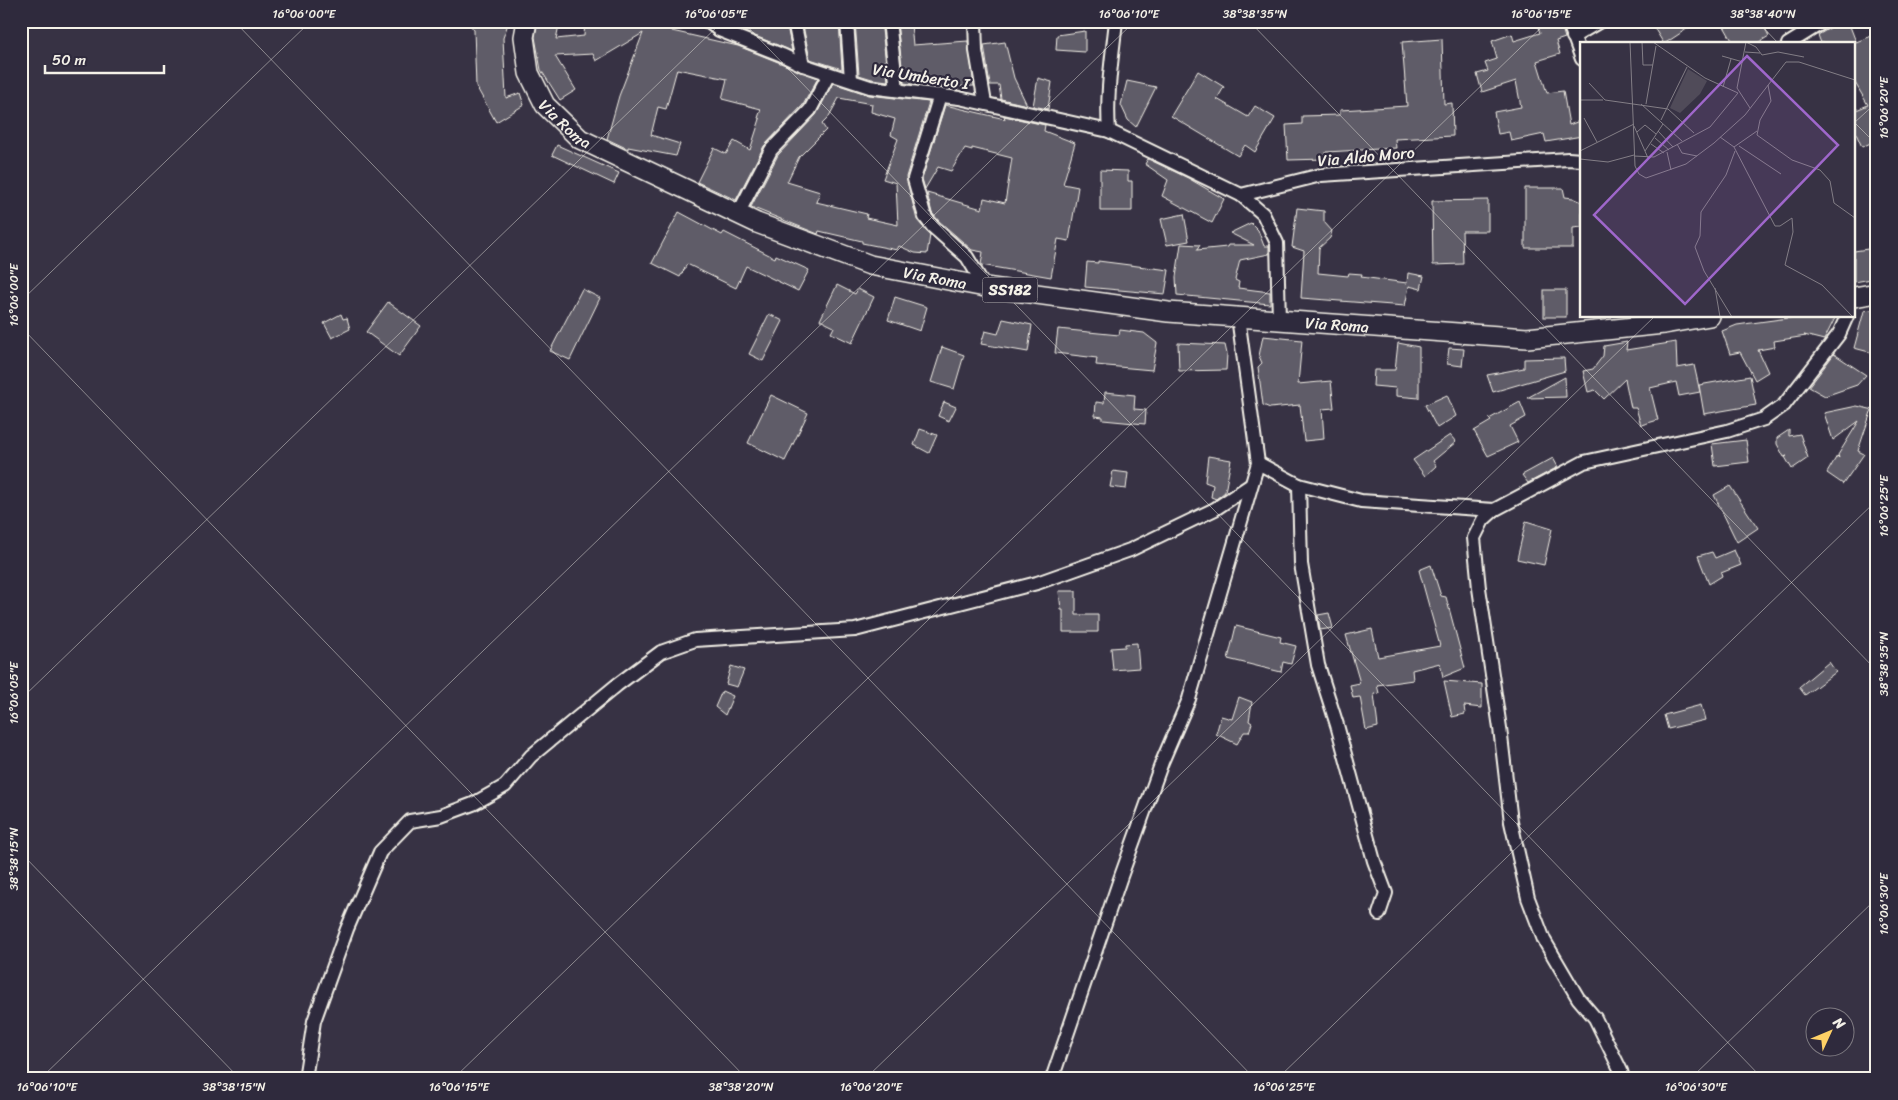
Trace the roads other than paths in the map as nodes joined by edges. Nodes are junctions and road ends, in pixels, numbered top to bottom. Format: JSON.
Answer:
{"nodes":[{"id":1,"x":526,"y":21,"type":"edge"},
{"id":2,"x":707,"y":21,"type":"edge"},
{"id":3,"x":794,"y":21,"type":"edge"},
{"id":4,"x":847,"y":21,"type":"edge"},
{"id":5,"x":890,"y":21,"type":"edge"},
{"id":6,"x":975,"y":21,"type":"edge"},
{"id":7,"x":1116,"y":21,"type":"edge"},
{"id":8,"x":1568,"y":21,"type":"edge"},
{"id":9,"x":1600,"y":21,"type":"edge"},
{"id":10,"x":1825,"y":21,"type":"edge"},
{"id":11,"x":1573,"y":37,"type":"junction"},
{"id":12,"x":1791,"y":42,"type":"edge"},
{"id":13,"x":1580,"y":54,"type":"edge"},
{"id":14,"x":803,"y":65,"type":"junction"},
{"id":15,"x":829,"y":74,"type":"junction"},
{"id":16,"x":851,"y":80,"type":"junction"},
{"id":17,"x":897,"y":90,"type":"junction"},
{"id":18,"x":940,"y":95,"type":"junction"},
{"id":19,"x":985,"y":103,"type":"junction"},
{"id":20,"x":1109,"y":131,"type":"junction"},
{"id":21,"x":1580,"y":160,"type":"edge"},
{"id":22,"x":1241,"y":195,"type":"junction"},
{"id":23,"x":738,"y":214,"type":"junction"},
{"id":24,"x":985,"y":287,"type":"junction"},
{"id":25,"x":1877,"y":293,"type":"edge"},
{"id":26,"x":1856,"y":297,"type":"edge"},
{"id":27,"x":1238,"y":317,"type":"junction"},
{"id":28,"x":1698,"y":318,"type":"edge"},
{"id":29,"x":1846,"y":318,"type":"edge"},
{"id":30,"x":1279,"y":320,"type":"junction"},
{"id":31,"x":1603,"y":324,"type":"edge"},
{"id":32,"x":1258,"y":463,"type":"junction"},
{"id":33,"x":1251,"y":485,"type":"junction"},
{"id":34,"x":1299,"y":485,"type":"junction"},
{"id":35,"x":1494,"y":510,"type":"junction"},
{"id":36,"x":1379,"y":914,"type":"dead end"},
{"id":37,"x":305,"y":1079,"type":"edge"},
{"id":38,"x":1052,"y":1079,"type":"edge"},
{"id":39,"x":1623,"y":1079,"type":"edge"}],
"edges":[{"from":1,"to":23,"type":"main road","name":"Via Roma","number":"SS182"},
{"from":2,"to":14,"type":"street","name":"Via Umberto I"},
{"from":3,"to":14,"type":"street"},
{"from":4,"to":16,"type":"street"},
{"from":5,"to":17,"type":"street"},
{"from":6,"to":19,"type":"street"},
{"from":7,"to":20,"type":"street"},
{"from":8,"to":11,"type":"street"},
{"from":9,"to":11,"type":"street"},
{"from":10,"to":12,"type":"street"},
{"from":11,"to":13,"type":"street"},
{"from":14,"to":15,"type":"street","name":"Via Umberto I"},
{"from":15,"to":16,"type":"street","name":"Via Umberto I"},
{"from":15,"to":23,"type":"street"},
{"from":16,"to":17,"type":"street","name":"Via Umberto I"},
{"from":17,"to":18,"type":"street","name":"Via Umberto I"},
{"from":18,"to":19,"type":"street","name":"Via Umberto I"},
{"from":18,"to":24,"type":"street"},
{"from":19,"to":20,"type":"street","name":"Via Umberto I"},
{"from":20,"to":22,"type":"street"},
{"from":21,"to":22,"type":"street","name":"Via Aldo Moro"},
{"from":22,"to":30,"type":"street"},
{"from":23,"to":24,"type":"main road","name":"Via Roma","number":"SS182"},
{"from":24,"to":27,"type":"main road","name":"Via Roma","number":"SS182"},
{"from":25,"to":26,"type":"main road"},
{"from":27,"to":30,"type":"main road","name":"Via Roma","number":"SS182"},
{"from":27,"to":32,"type":"street"},
{"from":28,"to":31,"type":"main road","number":"SS182"},
{"from":29,"to":35,"type":"street"},
{"from":30,"to":31,"type":"main road","name":"Via Roma","number":"SS182"},
{"from":32,"to":33,"type":"street"},
{"from":32,"to":34,"type":"street"},
{"from":33,"to":37,"type":"street"},
{"from":33,"to":38,"type":"street"},
{"from":34,"to":35,"type":"street"},
{"from":34,"to":36,"type":"street"},
{"from":35,"to":39,"type":"street"}]}
